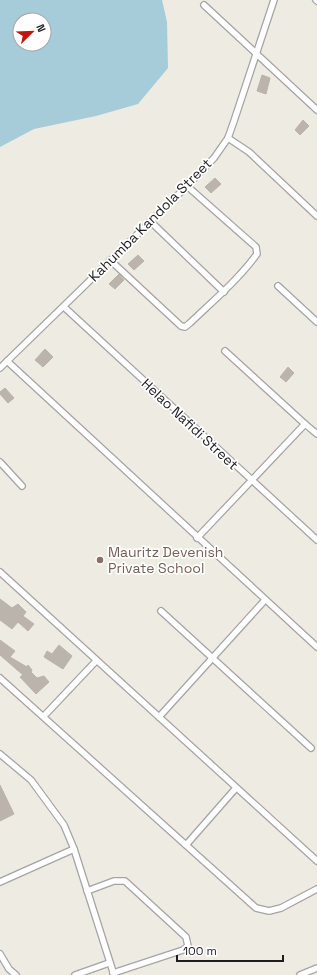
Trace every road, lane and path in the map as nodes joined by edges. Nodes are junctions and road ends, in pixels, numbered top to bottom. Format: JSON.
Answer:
{"nodes":[{"id":1,"x":274,"y":0,"type":"edge"},
{"id":2,"x":204,"y":5,"type":"dead end"},
{"id":3,"x":256,"y":52,"type":"junction"},
{"id":4,"x":317,"y":110,"type":"edge"},
{"id":5,"x":228,"y":138,"type":"junction"},
{"id":6,"x":187,"y":186,"type":"junction"},
{"id":7,"x":317,"y":216,"type":"edge"},
{"id":8,"x":150,"y":222,"type":"junction"},
{"id":9,"x":110,"y":260,"type":"junction"},
{"id":10,"x":278,"y":286,"type":"dead end"},
{"id":11,"x":224,"y":292,"type":"junction"},
{"id":12,"x":64,"y":307,"type":"junction"},
{"id":13,"x":317,"y":322,"type":"edge"},
{"id":14,"x":225,"y":351,"type":"dead end"},
{"id":15,"x":7,"y":361,"type":"junction"},
{"id":16,"x":0,"y":368,"type":"edge"},
{"id":17,"x":305,"y":424,"type":"junction"},
{"id":18,"x":317,"y":434,"type":"edge"},
{"id":19,"x":0,"y":462,"type":"edge"},
{"id":20,"x":252,"y":480,"type":"junction"},
{"id":21,"x":22,"y":486,"type":"dead end"},
{"id":22,"x":197,"y":538,"type":"junction"},
{"id":23,"x":317,"y":540,"type":"edge"},
{"id":24,"x":0,"y":572,"type":"edge"},
{"id":25,"x":265,"y":600,"type":"junction"},
{"id":26,"x":161,"y":611,"type":"dead end"},
{"id":27,"x":317,"y":647,"type":"edge"},
{"id":28,"x":212,"y":658,"type":"junction"},
{"id":29,"x":96,"y":661,"type":"junction"},
{"id":30,"x":0,"y":678,"type":"edge"},
{"id":31,"x":44,"y":716,"type":"junction"},
{"id":32,"x":159,"y":718,"type":"junction"},
{"id":33,"x":311,"y":748,"type":"dead end"},
{"id":34,"x":0,"y":754,"type":"edge"},
{"id":35,"x":236,"y":788,"type":"junction"},
{"id":36,"x":186,"y":845,"type":"junction"},
{"id":37,"x":74,"y":849,"type":"junction"},
{"id":38,"x":317,"y":861,"type":"edge"},
{"id":39,"x":0,"y":882,"type":"edge"},
{"id":40,"x":317,"y":889,"type":"edge"},
{"id":41,"x":87,"y":891,"type":"junction"},
{"id":42,"x":0,"y":955,"type":"edge"},
{"id":43,"x":109,"y":963,"type":"junction"},
{"id":44,"x":317,"y":968,"type":"edge"},
{"id":45,"x":113,"y":974,"type":"edge"},
{"id":46,"x":16,"y":975,"type":"edge"},
{"id":47,"x":75,"y":975,"type":"edge"},
{"id":48,"x":300,"y":975,"type":"edge"}],
"edges":[{"from":1,"to":3,"type":"street","name":"Kahumba Kandola Street"},
{"from":2,"to":3,"type":"street"},
{"from":3,"to":4,"type":"street"},
{"from":3,"to":5,"type":"street","name":"Kahumba Kandola Street"},
{"from":5,"to":6,"type":"street","name":"Kahumba Kandola Street"},
{"from":5,"to":7,"type":"street"},
{"from":6,"to":8,"type":"street","name":"Kahumba Kandola Street"},
{"from":6,"to":11,"type":"street"},
{"from":8,"to":9,"type":"street","name":"Kahumba Kandola Street"},
{"from":8,"to":11,"type":"street"},
{"from":9,"to":11,"type":"street"},
{"from":9,"to":12,"type":"street","name":"Kahumba Kandola Street"},
{"from":10,"to":13,"type":"street"},
{"from":12,"to":15,"type":"street","name":"Kahumba Kandola Street"},
{"from":12,"to":20,"type":"street","name":"Helao Nafidi Street"},
{"from":14,"to":17,"type":"street"},
{"from":15,"to":16,"type":"street","name":"Kahumba Kandola Street"},
{"from":15,"to":22,"type":"street"},
{"from":17,"to":18,"type":"street"},
{"from":17,"to":20,"type":"street"},
{"from":19,"to":21,"type":"street"},
{"from":20,"to":22,"type":"street"},
{"from":20,"to":23,"type":"street","name":"Helao Nafidi Street"},
{"from":22,"to":25,"type":"street"},
{"from":24,"to":29,"type":"street"},
{"from":25,"to":27,"type":"street"},
{"from":25,"to":28,"type":"street"},
{"from":26,"to":28,"type":"street"},
{"from":28,"to":32,"type":"street"},
{"from":28,"to":33,"type":"street"},
{"from":29,"to":31,"type":"street"},
{"from":29,"to":32,"type":"street"},
{"from":30,"to":31,"type":"street"},
{"from":31,"to":36,"type":"street"},
{"from":32,"to":35,"type":"street"},
{"from":34,"to":37,"type":"street"},
{"from":35,"to":36,"type":"street"},
{"from":35,"to":38,"type":"street"},
{"from":36,"to":40,"type":"street"},
{"from":37,"to":39,"type":"street"},
{"from":37,"to":41,"type":"street"},
{"from":41,"to":43,"type":"street"},
{"from":41,"to":45,"type":"street"},
{"from":42,"to":46,"type":"street"},
{"from":43,"to":45,"type":"street"},
{"from":43,"to":47,"type":"street"},
{"from":44,"to":48,"type":"street"}]}
